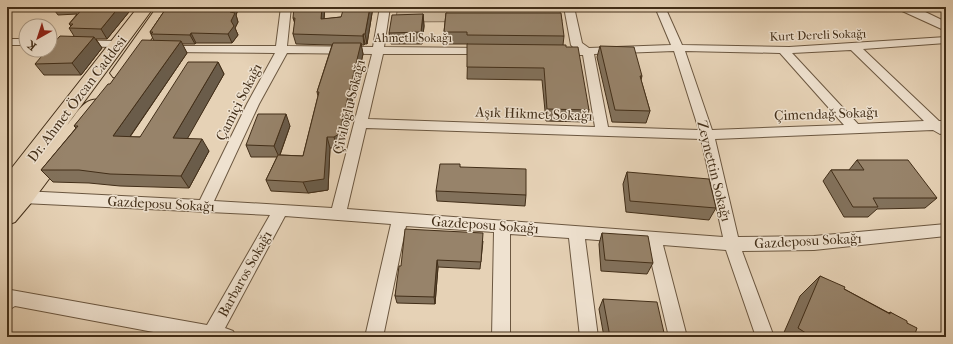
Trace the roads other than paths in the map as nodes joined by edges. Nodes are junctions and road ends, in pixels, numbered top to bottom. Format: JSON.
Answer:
{"nodes":[{"id":1,"x":146,"y":7,"type":"edge"},
{"id":2,"x":165,"y":7,"type":"edge"},
{"id":3,"x":286,"y":7,"type":"edge"},
{"id":4,"x":385,"y":7,"type":"edge"},
{"id":5,"x":569,"y":7,"type":"edge"},
{"id":6,"x":660,"y":7,"type":"edge"},
{"id":7,"x":905,"y":7,"type":"edge"},
{"id":8,"x":946,"y":26,"type":"edge"},
{"id":9,"x":946,"y":40,"type":"edge"},
{"id":10,"x":7,"y":42,"type":"edge"},
{"id":11,"x":18,"y":42,"type":"edge"},
{"id":12,"x":58,"y":43,"type":"edge"},
{"id":13,"x":141,"y":47,"type":"junction"},
{"id":14,"x":854,"y":47,"type":"junction"},
{"id":15,"x":684,"y":48,"type":"junction"},
{"id":16,"x":378,"y":50,"type":"junction"},
{"id":17,"x":783,"y":50,"type":"junction"},
{"id":18,"x":281,"y":51,"type":"junction"},
{"id":19,"x":495,"y":51,"type":"edge"},
{"id":20,"x":549,"y":52,"type":"edge"},
{"id":21,"x":588,"y":52,"type":"junction"},
{"id":22,"x":360,"y":123,"type":"junction"},
{"id":23,"x":854,"y":128,"type":"junction"},
{"id":24,"x":943,"y":128,"type":"edge"},
{"id":25,"x":602,"y":132,"type":"junction"},
{"id":26,"x":707,"y":135,"type":"junction"},
{"id":27,"x":15,"y":194,"type":"edge"},
{"id":28,"x":204,"y":206,"type":"junction"},
{"id":29,"x":281,"y":210,"type":"junction"},
{"id":30,"x":338,"y":214,"type":"junction"},
{"id":31,"x":7,"y":215,"type":"edge"},
{"id":32,"x":400,"y":219,"type":"junction"},
{"id":33,"x":502,"y":227,"type":"junction"},
{"id":34,"x":946,"y":230,"type":"edge"},
{"id":35,"x":576,"y":232,"type":"junction"},
{"id":36,"x":654,"y":238,"type":"junction"},
{"id":37,"x":732,"y":244,"type":"junction"},
{"id":38,"x":7,"y":303,"type":"edge"},
{"id":39,"x":216,"y":336,"type":"edge"},
{"id":40,"x":374,"y":337,"type":"edge"},
{"id":41,"x":501,"y":337,"type":"edge"},
{"id":42,"x":588,"y":337,"type":"edge"},
{"id":43,"x":678,"y":337,"type":"edge"},
{"id":44,"x":765,"y":337,"type":"edge"}],
"edges":[{"from":1,"to":13,"type":"main road","name":"Dr. Ahmet Özcan Caddesi"},
{"from":2,"to":13,"type":"main road","name":"Dr. Ahmet Özcan Caddesi"},
{"from":3,"to":18,"type":"street","name":"Çamiçi Sokağı"},
{"from":4,"to":16,"type":"street","name":"Çiviloğlu Sokağı"},
{"from":5,"to":21,"type":"street"},
{"from":6,"to":15,"type":"street","name":"Zeynettin Sokağı"},
{"from":7,"to":8,"type":"street"},
{"from":9,"to":14,"type":"street","name":"Kurt Dereli Sokağı"},
{"from":10,"to":11,"type":"street"},
{"from":12,"to":13,"type":"street","name":"Ahmetli Sokağı"},
{"from":13,"to":18,"type":"street","name":"Ahmetli Sokağı"},
{"from":13,"to":27,"type":"main road","name":"Dr. Ahmet Özcan Caddesi"},
{"from":14,"to":17,"type":"street","name":"Kurt Dereli Sokağı"},
{"from":14,"to":24,"type":"street"},
{"from":15,"to":17,"type":"street","name":"Kurt Dereli Sokağı"},
{"from":15,"to":21,"type":"street"},
{"from":15,"to":26,"type":"street","name":"Zeynettin Sokağı"},
{"from":16,"to":18,"type":"street","name":"Ahmetli Sokağı"},
{"from":16,"to":19,"type":"street","name":"Ahmetli Sokağı"},
{"from":16,"to":22,"type":"street","name":"Çiviloğlu Sokağı"},
{"from":17,"to":23,"type":"street"},
{"from":18,"to":28,"type":"street","name":"Çamiçi Sokağı"},
{"from":20,"to":21,"type":"street"},
{"from":21,"to":25,"type":"street"},
{"from":22,"to":25,"type":"street","name":"Aşık Hikmet Sokağı"},
{"from":22,"to":30,"type":"street","name":"Çiviloğlu Sokağı"},
{"from":23,"to":24,"type":"street","name":"Çimendağ Sokağı"},
{"from":23,"to":26,"type":"street","name":"Çimendağ Sokağı"},
{"from":25,"to":26,"type":"street","name":"Aşık Hikmet Sokağı"},
{"from":26,"to":37,"type":"street","name":"Zeynettin Sokağı"},
{"from":27,"to":28,"type":"street","name":"Gazdeposu Sokağı"},
{"from":27,"to":31,"type":"main road","name":"Dr. Ahmet Özcan Caddesi"},
{"from":28,"to":29,"type":"street","name":"Gazdeposu Sokağı"},
{"from":29,"to":30,"type":"street","name":"Gazdeposu Sokağı"},
{"from":29,"to":39,"type":"street","name":"Barbaros Sokağı"},
{"from":30,"to":32,"type":"street","name":"Gazdeposu Sokağı"},
{"from":32,"to":33,"type":"street","name":"Gazdeposu Sokağı"},
{"from":32,"to":40,"type":"street"},
{"from":33,"to":35,"type":"street","name":"Gazdeposu Sokağı"},
{"from":33,"to":41,"type":"street"},
{"from":34,"to":37,"type":"street","name":"Gazdeposu Sokağı"},
{"from":35,"to":36,"type":"street","name":"Gazdeposu Sokağı"},
{"from":35,"to":42,"type":"street"},
{"from":36,"to":37,"type":"street","name":"Gazdeposu Sokağı"},
{"from":36,"to":43,"type":"street"},
{"from":37,"to":44,"type":"street","name":"Zeynettin Sokağı"},
{"from":38,"to":39,"type":"street"}]}
